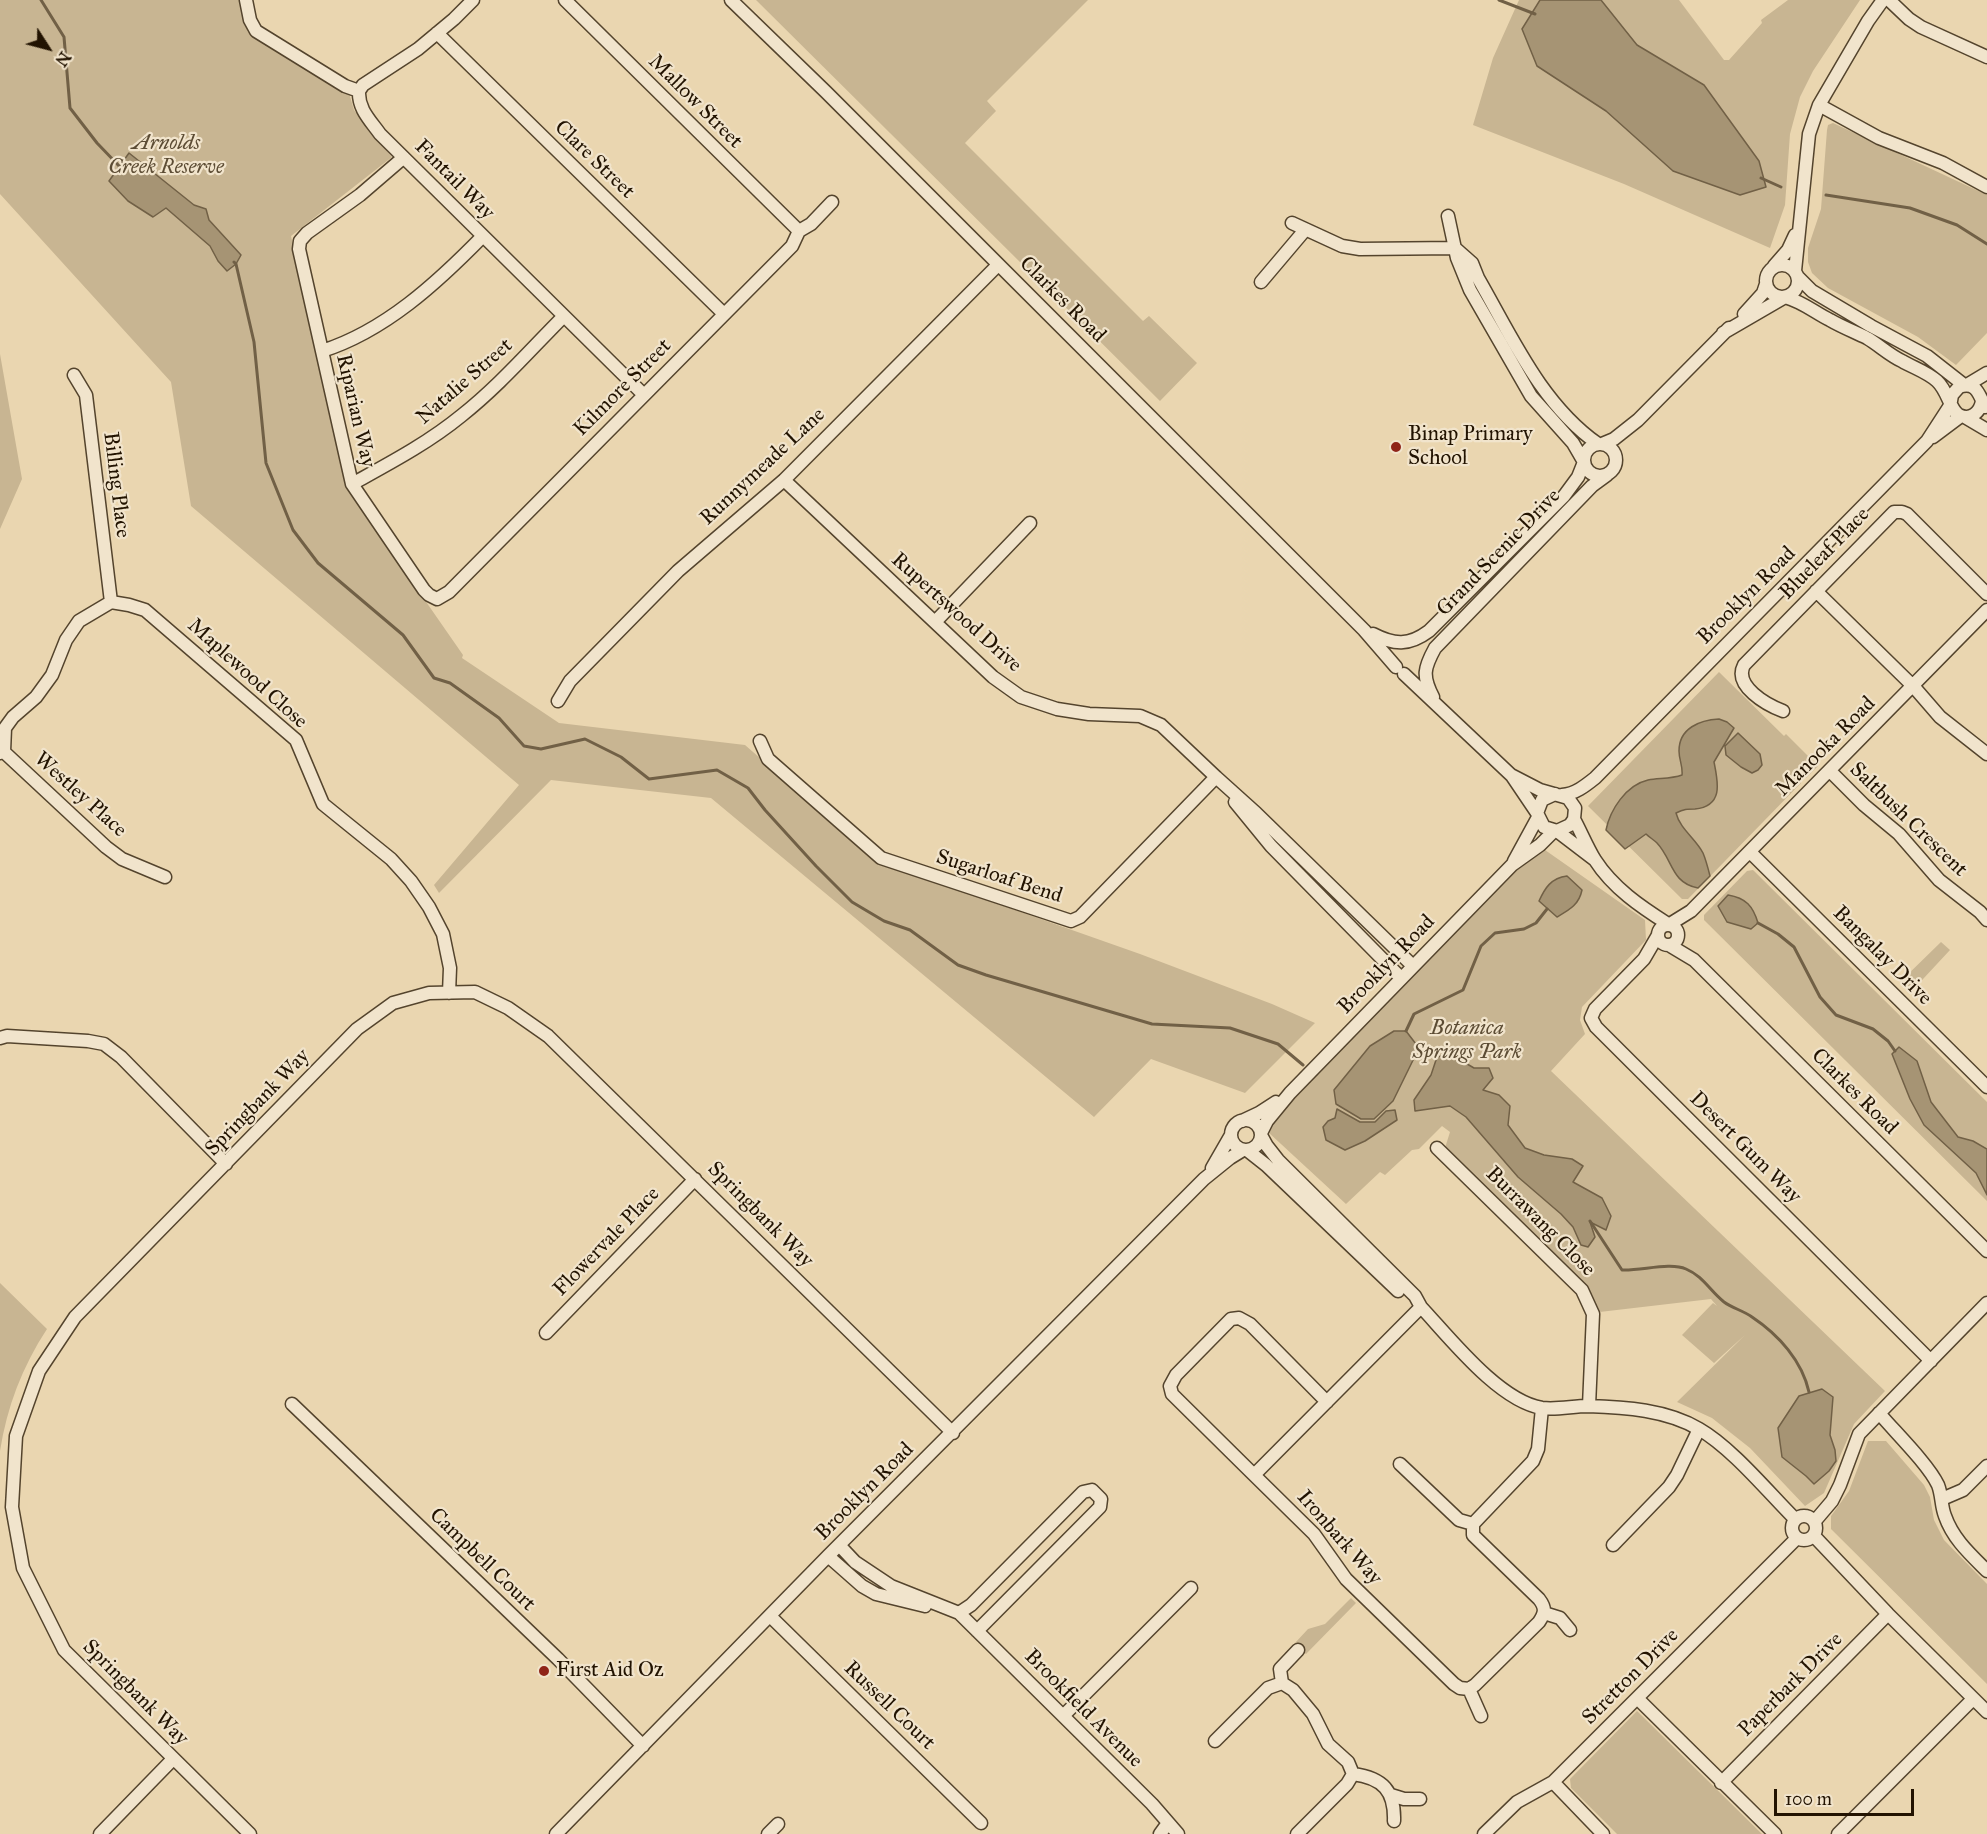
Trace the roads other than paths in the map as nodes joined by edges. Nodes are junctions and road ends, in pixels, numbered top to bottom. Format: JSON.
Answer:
{"nodes":[{"id":1,"x":246,"y":0,"type":"edge"},
{"id":2,"x":473,"y":0,"type":"edge"},
{"id":3,"x":565,"y":0,"type":"edge"},
{"id":4,"x":731,"y":0,"type":"edge"},
{"id":5,"x":1883,"y":0,"type":"edge"},
{"id":6,"x":1889,"y":0,"type":"edge"},
{"id":7,"x":437,"y":33,"type":"junction"},
{"id":8,"x":1987,"y":57,"type":"edge"},
{"id":9,"x":359,"y":91,"type":"junction"},
{"id":10,"x":1819,"y":105,"type":"junction"},
{"id":11,"x":403,"y":158,"type":"junction"},
{"id":12,"x":1987,"y":187,"type":"edge"},
{"id":13,"x":832,"y":202,"type":"dead end"},
{"id":14,"x":1801,"y":211,"type":"junction"},
{"id":15,"x":1448,"y":216,"type":"dead end"},
{"id":16,"x":1292,"y":223,"type":"dead end"},
{"id":17,"x":1305,"y":230,"type":"junction"},
{"id":18,"x":799,"y":231,"type":"junction"},
{"id":19,"x":483,"y":236,"type":"junction"},
{"id":20,"x":1455,"y":248,"type":"junction"},
{"id":21,"x":998,"y":265,"type":"junction"},
{"id":22,"x":1774,"y":266,"type":"junction"},
{"id":23,"x":1796,"y":273,"type":"junction"},
{"id":24,"x":1261,"y":282,"type":"dead end"},
{"id":25,"x":1766,"y":284,"type":"junction"},
{"id":26,"x":1785,"y":297,"type":"junction"},
{"id":27,"x":724,"y":314,"type":"junction"},
{"id":28,"x":564,"y":316,"type":"junction"},
{"id":29,"x":1723,"y":333,"type":"junction"},
{"id":30,"x":322,"y":351,"type":"junction"},
{"id":31,"x":1987,"y":373,"type":"edge"},
{"id":32,"x":74,"y":375,"type":"dead end"},
{"id":33,"x":1965,"y":385,"type":"junction"},
{"id":34,"x":644,"y":395,"type":"junction"},
{"id":35,"x":1985,"y":400,"type":"edge"},
{"id":36,"x":1951,"y":402,"type":"junction"},
{"id":37,"x":1963,"y":416,"type":"junction"},
{"id":38,"x":1638,"y":420,"type":"junction"},
{"id":39,"x":1987,"y":430,"type":"edge"},
{"id":40,"x":1927,"y":441,"type":"junction"},
{"id":41,"x":1600,"y":444,"type":"junction"},
{"id":42,"x":1617,"y":461,"type":"junction"},
{"id":43,"x":1584,"y":462,"type":"junction"},
{"id":44,"x":1607,"y":475,"type":"junction"},
{"id":45,"x":784,"y":480,"type":"junction"},
{"id":46,"x":352,"y":484,"type":"junction"},
{"id":47,"x":1030,"y":523,"type":"dead end"},
{"id":48,"x":1816,"y":591,"type":"junction"},
{"id":49,"x":1987,"y":594,"type":"edge"},
{"id":50,"x":438,"y":599,"type":"joint"},
{"id":51,"x":111,"y":602,"type":"junction"},
{"id":52,"x":1987,"y":610,"type":"edge"},
{"id":53,"x":935,"y":622,"type":"junction"},
{"id":54,"x":1364,"y":630,"type":"junction"},
{"id":55,"x":1406,"y":643,"type":"junction"},
{"id":56,"x":1426,"y":665,"type":"junction"},
{"id":57,"x":1400,"y":670,"type":"junction"},
{"id":58,"x":1914,"y":687,"type":"junction"},
{"id":59,"x":558,"y":701,"type":"dead end"},
{"id":60,"x":1437,"y":704,"type":"junction"},
{"id":61,"x":1783,"y":711,"type":"dead end"},
{"id":62,"x":760,"y":741,"type":"dead end"},
{"id":63,"x":2,"y":752,"type":"edge"},
{"id":64,"x":1987,"y":754,"type":"edge"},
{"id":65,"x":1830,"y":771,"type":"junction"},
{"id":66,"x":1511,"y":775,"type":"junction"},
{"id":67,"x":1216,"y":777,"type":"junction"},
{"id":68,"x":1595,"y":778,"type":"junction"},
{"id":69,"x":1558,"y":794,"type":"junction"},
{"id":70,"x":1538,"y":815,"type":"junction"},
{"id":71,"x":1574,"y":817,"type":"junction"},
{"id":72,"x":1556,"y":831,"type":"junction"},
{"id":73,"x":1750,"y":852,"type":"junction"},
{"id":74,"x":1596,"y":860,"type":"junction"},
{"id":75,"x":1512,"y":865,"type":"junction"},
{"id":76,"x":165,"y":877,"type":"dead end"},
{"id":77,"x":1329,"y":885,"type":"junction"},
{"id":78,"x":1320,"y":895,"type":"junction"},
{"id":79,"x":1638,"y":906,"type":"junction"},
{"id":80,"x":1987,"y":920,"type":"edge"},
{"id":81,"x":1674,"y":929,"type":"junction"},
{"id":82,"x":1658,"y":934,"type":"junction"},
{"id":83,"x":1668,"y":945,"type":"junction"},
{"id":84,"x":1644,"y":959,"type":"junction"},
{"id":85,"x":1694,"y":960,"type":"junction"},
{"id":86,"x":1413,"y":966,"type":"junction"},
{"id":87,"x":1401,"y":978,"type":"junction"},
{"id":88,"x":449,"y":993,"type":"junction"},
{"id":89,"x":0,"y":1038,"type":"edge"},
{"id":90,"x":1987,"y":1087,"type":"edge"},
{"id":91,"x":1290,"y":1093,"type":"junction"},
{"id":92,"x":1240,"y":1121,"type":"junction"},
{"id":93,"x":1261,"y":1134,"type":"junction"},
{"id":94,"x":1231,"y":1135,"type":"junction"},
{"id":95,"x":1437,"y":1148,"type":"dead end"},
{"id":96,"x":1245,"y":1150,"type":"junction"},
{"id":97,"x":226,"y":1164,"type":"junction"},
{"id":98,"x":695,"y":1179,"type":"junction"},
{"id":99,"x":1204,"y":1179,"type":"junction"},
{"id":100,"x":1987,"y":1251,"type":"edge"},
{"id":101,"x":1987,"y":1303,"type":"edge"},
{"id":102,"x":1421,"y":1307,"type":"junction"},
{"id":103,"x":546,"y":1333,"type":"dead end"},
{"id":104,"x":1931,"y":1360,"type":"junction"},
{"id":105,"x":1327,"y":1402,"type":"junction"},
{"id":106,"x":292,"y":1404,"type":"dead end"},
{"id":107,"x":1589,"y":1406,"type":"junction"},
{"id":108,"x":1542,"y":1408,"type":"junction"},
{"id":109,"x":1879,"y":1413,"type":"junction"},
{"id":110,"x":1699,"y":1429,"type":"junction"},
{"id":111,"x":953,"y":1432,"type":"junction"},
{"id":112,"x":1400,"y":1464,"type":"dead end"},
{"id":113,"x":1987,"y":1466,"type":"edge"},
{"id":114,"x":1254,"y":1475,"type":"junction"},
{"id":115,"x":1942,"y":1499,"type":"junction"},
{"id":116,"x":1795,"y":1519,"type":"junction"},
{"id":117,"x":1815,"y":1521,"type":"junction"},
{"id":118,"x":1473,"y":1524,"type":"junction"},
{"id":119,"x":1814,"y":1536,"type":"junction"},
{"id":120,"x":1797,"y":1538,"type":"junction"},
{"id":121,"x":1034,"y":1542,"type":"junction"},
{"id":122,"x":839,"y":1545,"type":"junction"},
{"id":123,"x":1613,"y":1545,"type":"dead end"},
{"id":124,"x":828,"y":1557,"type":"junction"},
{"id":125,"x":1050,"y":1558,"type":"junction"},
{"id":126,"x":1987,"y":1571,"type":"edge"},
{"id":127,"x":869,"y":1573,"type":"junction"},
{"id":128,"x":862,"y":1586,"type":"junction"},
{"id":129,"x":1191,"y":1588,"type":"dead end"},
{"id":130,"x":959,"y":1613,"type":"junction"},
{"id":131,"x":1544,"y":1613,"type":"junction"},
{"id":132,"x":1888,"y":1614,"type":"junction"},
{"id":133,"x":770,"y":1616,"type":"junction"},
{"id":134,"x":1570,"y":1630,"type":"dead end"},
{"id":135,"x":977,"y":1631,"type":"junction"},
{"id":136,"x":1298,"y":1650,"type":"dead end"},
{"id":137,"x":1282,"y":1683,"type":"junction"},
{"id":138,"x":1469,"y":1689,"type":"junction"},
{"id":139,"x":1637,"y":1698,"type":"junction"},
{"id":140,"x":1973,"y":1699,"type":"junction"},
{"id":141,"x":1987,"y":1712,"type":"edge"},
{"id":142,"x":1063,"y":1716,"type":"junction"},
{"id":143,"x":1481,"y":1716,"type":"dead end"},
{"id":144,"x":1215,"y":1741,"type":"dead end"},
{"id":145,"x":643,"y":1746,"type":"junction"},
{"id":146,"x":173,"y":1759,"type":"junction"},
{"id":147,"x":1353,"y":1774,"type":"junction"},
{"id":148,"x":1553,"y":1782,"type":"junction"},
{"id":149,"x":1721,"y":1783,"type":"junction"},
{"id":150,"x":1391,"y":1795,"type":"junction"},
{"id":151,"x":1420,"y":1799,"type":"dead end"},
{"id":152,"x":1394,"y":1821,"type":"dead end"},
{"id":153,"x":981,"y":1823,"type":"dead end"},
{"id":154,"x":1168,"y":1823,"type":"junction"},
{"id":155,"x":778,"y":1824,"type":"dead end"},
{"id":156,"x":99,"y":1834,"type":"edge"},
{"id":157,"x":250,"y":1834,"type":"edge"},
{"id":158,"x":556,"y":1834,"type":"edge"},
{"id":159,"x":768,"y":1834,"type":"edge"},
{"id":160,"x":1160,"y":1834,"type":"edge"},
{"id":161,"x":1179,"y":1834,"type":"edge"},
{"id":162,"x":1297,"y":1834,"type":"edge"},
{"id":163,"x":1484,"y":1834,"type":"edge"},
{"id":164,"x":1603,"y":1834,"type":"edge"},
{"id":165,"x":1775,"y":1834,"type":"edge"},
{"id":166,"x":1838,"y":1834,"type":"edge"}],
"edges":[{"from":1,"to":9,"type":"street"},
{"from":2,"to":7,"type":"street"},
{"from":3,"to":18,"type":"street","name":"Mallow Street"},
{"from":4,"to":21,"type":"street","name":"Clarkes Road"},
{"from":5,"to":10,"type":"street","name":"Grand Scenic Drive"},
{"from":6,"to":8,"type":"street"},
{"from":7,"to":9,"type":"street"},
{"from":7,"to":27,"type":"street","name":"Clare Street"},
{"from":9,"to":11,"type":"street","name":"Fantail Way"},
{"from":10,"to":12,"type":"street"},
{"from":10,"to":14,"type":"street","name":"Grand Scenic Drive"},
{"from":11,"to":19,"type":"street","name":"Fantail Way"},
{"from":11,"to":30,"type":"street","name":"Riparian Way"},
{"from":13,"to":18,"type":"street","name":"Kilmore Street"},
{"from":14,"to":22,"type":"street","name":"Grand Scenic Drive"},
{"from":14,"to":23,"type":"street","name":"Grand Scenic Drive"},
{"from":15,"to":20,"type":"street"},
{"from":16,"to":17,"type":"street"},
{"from":17,"to":20,"type":"street"},
{"from":17,"to":24,"type":"street"},
{"from":18,"to":27,"type":"street","name":"Kilmore Street"},
{"from":19,"to":28,"type":"street","name":"Fantail Way"},
{"from":19,"to":30,"type":"street"},
{"from":20,"to":41,"type":"street"},
{"from":20,"to":43,"type":"street"},
{"from":21,"to":45,"type":"street","name":"Runnymeade Lane"},
{"from":21,"to":54,"type":"street","name":"Clarkes Road"},
{"from":22,"to":23,"type":"street"},
{"from":22,"to":25,"type":"street","name":"Grand Scenic Drive"},
{"from":23,"to":26,"type":"street","name":"Grand Scenic Drive"},
{"from":23,"to":33,"type":"street"},
{"from":25,"to":26,"type":"street"},
{"from":25,"to":29,"type":"street","name":"Grand Scenic Drive"},
{"from":26,"to":29,"type":"street","name":"Grand Scenic Drive"},
{"from":26,"to":36,"type":"street"},
{"from":27,"to":34,"type":"street","name":"Kilmore Street"},
{"from":28,"to":34,"type":"street","name":"Fantail Way"},
{"from":28,"to":46,"type":"street","name":"Natalie Street"},
{"from":29,"to":38,"type":"street","name":"Grand Scenic Drive"},
{"from":30,"to":46,"type":"street","name":"Riparian Way"},
{"from":31,"to":33,"type":"street"},
{"from":32,"to":51,"type":"street","name":"Billing Place"},
{"from":33,"to":35,"type":"street"},
{"from":33,"to":36,"type":"street"},
{"from":34,"to":50,"type":"street","name":"Kilmore Street"},
{"from":35,"to":37,"type":"street"},
{"from":36,"to":37,"type":"street"},
{"from":36,"to":40,"type":"street","name":"Brooklyn Road"},
{"from":37,"to":39,"type":"street"},
{"from":37,"to":40,"type":"street","name":"Brooklyn Road"},
{"from":38,"to":41,"type":"street","name":"Grand Scenic Drive"},
{"from":38,"to":42,"type":"street","name":"Grand Scenic Drive"},
{"from":40,"to":68,"type":"street","name":"Brooklyn Road"},
{"from":41,"to":42,"type":"street"},
{"from":41,"to":43,"type":"street","name":"Grand Scenic Drive"},
{"from":42,"to":44,"type":"street","name":"Grand Scenic Drive"},
{"from":43,"to":44,"type":"street"},
{"from":43,"to":55,"type":"street","name":"Grand Scenic Drive"},
{"from":44,"to":56,"type":"street","name":"Grand Scenic Drive"},
{"from":45,"to":53,"type":"street","name":"Rupertswood Drive"},
{"from":45,"to":59,"type":"street","name":"Runnymeade Lane"},
{"from":46,"to":50,"type":"street","name":"Riparian Way"},
{"from":47,"to":53,"type":"street"},
{"from":48,"to":49,"type":"street","name":"Blueleaf Place"},
{"from":48,"to":58,"type":"street"},
{"from":48,"to":61,"type":"street","name":"Blueleaf Place"},
{"from":51,"to":63,"type":"street"},
{"from":51,"to":88,"type":"street","name":"Maplewood Close"},
{"from":52,"to":58,"type":"street","name":"Manooka Road"},
{"from":53,"to":67,"type":"street","name":"Rupertswood Drive"},
{"from":54,"to":55,"type":"street","name":"Clarkes Road"},
{"from":54,"to":57,"type":"street","name":"Clarkes Road"},
{"from":55,"to":56,"type":"street","name":"Clarkes Road"},
{"from":55,"to":57,"type":"street"},
{"from":56,"to":57,"type":"street"},
{"from":56,"to":60,"type":"street","name":"Clarkes Road"},
{"from":57,"to":60,"type":"street","name":"Clarkes Road"},
{"from":58,"to":64,"type":"street"},
{"from":58,"to":65,"type":"street","name":"Manooka Road"},
{"from":60,"to":66,"type":"street","name":"Clarkes Road"},
{"from":62,"to":67,"type":"street","name":"Sugarloaf Bend"},
{"from":63,"to":76,"type":"street","name":"Westley Place"},
{"from":65,"to":73,"type":"street","name":"Manooka Road"},
{"from":65,"to":80,"type":"street","name":"Saltbush Crescent"},
{"from":66,"to":69,"type":"street","name":"Clarkes Road"},
{"from":66,"to":70,"type":"street","name":"Clarkes Road"},
{"from":67,"to":77,"type":"street","name":"Rupertswood Drive"},
{"from":67,"to":78,"type":"street","name":"Rupertswood Drive"},
{"from":68,"to":69,"type":"street","name":"Brooklyn Road"},
{"from":68,"to":71,"type":"street","name":"Brooklyn Road"},
{"from":69,"to":70,"type":"street"},
{"from":69,"to":71,"type":"street"},
{"from":70,"to":72,"type":"street"},
{"from":70,"to":75,"type":"street","name":"Brooklyn Road"},
{"from":71,"to":72,"type":"street"},
{"from":71,"to":74,"type":"street","name":"Clarkes Road"},
{"from":72,"to":74,"type":"street","name":"Clarkes Road"},
{"from":72,"to":75,"type":"street","name":"Brooklyn Road"},
{"from":73,"to":81,"type":"street","name":"Manooka Road"},
{"from":73,"to":90,"type":"street","name":"Bangalay Drive"},
{"from":74,"to":79,"type":"street","name":"Clarkes Road"},
{"from":75,"to":86,"type":"street","name":"Brooklyn Road"},
{"from":77,"to":78,"type":"street"},
{"from":77,"to":86,"type":"street","name":"Rupertswood Drive"},
{"from":78,"to":87,"type":"street","name":"Rupertswood Drive"},
{"from":79,"to":81,"type":"street","name":"Clarkes Road"},
{"from":79,"to":82,"type":"street","name":"Clarkes Road"},
{"from":81,"to":82,"type":"street"},
{"from":81,"to":83,"type":"street"},
{"from":81,"to":85,"type":"street","name":"Clarkes Road"},
{"from":82,"to":83,"type":"street"},
{"from":82,"to":84,"type":"street","name":"Desert Gum Way"},
{"from":83,"to":84,"type":"street","name":"Desert Gum Way"},
{"from":83,"to":85,"type":"street","name":"Clarkes Road"},
{"from":84,"to":104,"type":"street","name":"Desert Gum Way"},
{"from":85,"to":100,"type":"street","name":"Clarkes Road"},
{"from":86,"to":87,"type":"street","name":"Brooklyn Road"},
{"from":87,"to":91,"type":"street","name":"Brooklyn Road"},
{"from":88,"to":97,"type":"street","name":"Springbank Way"},
{"from":88,"to":98,"type":"street","name":"Springbank Way"},
{"from":89,"to":97,"type":"street"},
{"from":91,"to":92,"type":"street","name":"Brooklyn Road"},
{"from":91,"to":93,"type":"street","name":"Brooklyn Road"},
{"from":92,"to":93,"type":"street"},
{"from":92,"to":94,"type":"street"},
{"from":93,"to":96,"type":"street"},
{"from":93,"to":102,"type":"street"},
{"from":94,"to":96,"type":"street"},
{"from":94,"to":99,"type":"street","name":"Brooklyn Road"},
{"from":95,"to":107,"type":"street","name":"Burrawang Close"},
{"from":96,"to":99,"type":"street","name":"Brooklyn Road"},
{"from":96,"to":102,"type":"street"},
{"from":97,"to":146,"type":"street","name":"Springbank Way"},
{"from":98,"to":103,"type":"street","name":"Flowervale Place"},
{"from":98,"to":111,"type":"street","name":"Springbank Way"},
{"from":99,"to":111,"type":"street","name":"Brooklyn Road"},
{"from":101,"to":104,"type":"street"},
{"from":102,"to":105,"type":"street"},
{"from":102,"to":108,"type":"street"},
{"from":104,"to":109,"type":"street"},
{"from":105,"to":114,"type":"street"},
{"from":105,"to":114,"type":"street","name":"Ironbark Way"},
{"from":106,"to":145,"type":"street","name":"Campbell Court"},
{"from":107,"to":108,"type":"street"},
{"from":107,"to":110,"type":"street"},
{"from":108,"to":118,"type":"street"},
{"from":109,"to":115,"type":"street"},
{"from":109,"to":117,"type":"street"},
{"from":110,"to":116,"type":"street"},
{"from":110,"to":123,"type":"street"},
{"from":111,"to":122,"type":"street","name":"Brooklyn Road"},
{"from":112,"to":118,"type":"street"},
{"from":113,"to":115,"type":"street"},
{"from":114,"to":138,"type":"street","name":"Ironbark Way"},
{"from":115,"to":126,"type":"street"},
{"from":116,"to":117,"type":"street"},
{"from":116,"to":120,"type":"street"},
{"from":117,"to":119,"type":"street"},
{"from":118,"to":131,"type":"street"},
{"from":119,"to":120,"type":"street"},
{"from":119,"to":132,"type":"street"},
{"from":120,"to":139,"type":"street","name":"Stretton Drive"},
{"from":121,"to":125,"type":"street"},
{"from":121,"to":125,"type":"street"},
{"from":121,"to":130,"type":"street"},
{"from":122,"to":124,"type":"street","name":"Brooklyn Road"},
{"from":122,"to":127,"type":"street","name":"Brookfield Avenue"},
{"from":124,"to":128,"type":"street"},
{"from":124,"to":133,"type":"street","name":"Brooklyn Road"},
{"from":125,"to":135,"type":"street"},
{"from":127,"to":128,"type":"street"},
{"from":127,"to":130,"type":"street","name":"Brookfield Avenue"},
{"from":128,"to":130,"type":"street"},
{"from":129,"to":142,"type":"street"},
{"from":130,"to":135,"type":"street","name":"Brookfield Avenue"},
{"from":131,"to":134,"type":"street"},
{"from":131,"to":138,"type":"street"},
{"from":132,"to":140,"type":"street"},
{"from":132,"to":149,"type":"street","name":"Paperbark Drive"},
{"from":133,"to":145,"type":"street","name":"Brooklyn Road"},
{"from":133,"to":153,"type":"street","name":"Russell Court"},
{"from":135,"to":142,"type":"street","name":"Brookfield Avenue"},
{"from":136,"to":137,"type":"street"},
{"from":137,"to":144,"type":"street"},
{"from":137,"to":147,"type":"street"},
{"from":138,"to":143,"type":"street"},
{"from":139,"to":148,"type":"street","name":"Stretton Drive"},
{"from":139,"to":149,"type":"street"},
{"from":140,"to":141,"type":"street"},
{"from":140,"to":166,"type":"street"},
{"from":142,"to":154,"type":"street","name":"Brookfield Avenue"},
{"from":145,"to":158,"type":"street","name":"Brooklyn Road"},
{"from":146,"to":156,"type":"street"},
{"from":146,"to":157,"type":"street","name":"Springbank Way"},
{"from":147,"to":150,"type":"street"},
{"from":147,"to":162,"type":"street"},
{"from":148,"to":163,"type":"street","name":"Stretton Drive"},
{"from":148,"to":164,"type":"street"},
{"from":149,"to":165,"type":"street"},
{"from":150,"to":151,"type":"street"},
{"from":150,"to":152,"type":"street"},
{"from":154,"to":160,"type":"street"},
{"from":154,"to":161,"type":"street","name":"Brookfield Avenue"},
{"from":155,"to":159,"type":"street"}]}
